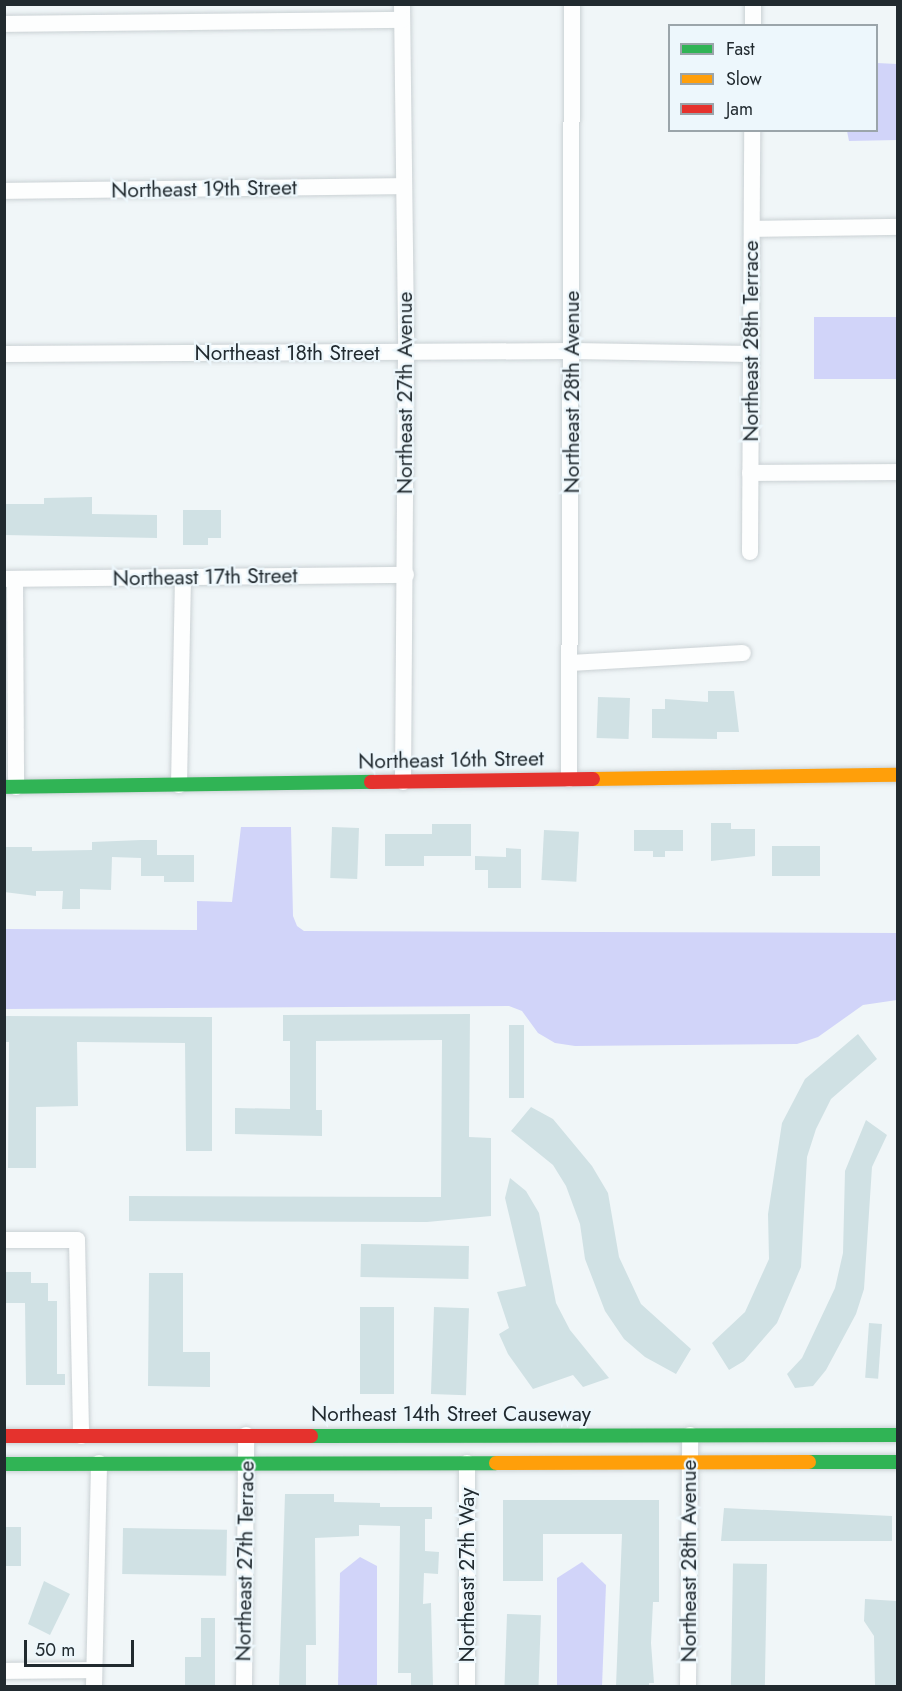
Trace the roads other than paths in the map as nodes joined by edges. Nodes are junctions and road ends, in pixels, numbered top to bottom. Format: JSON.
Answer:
{"nodes":[{"id":1,"x":572,"y":4,"type":"edge"},
{"id":2,"x":753,"y":4,"type":"edge"},
{"id":3,"x":402,"y":12,"type":"edge"},
{"id":4,"x":4,"y":24,"type":"edge"},
{"id":5,"x":753,"y":24,"type":"edge"},
{"id":6,"x":752,"y":132,"type":"edge"},
{"id":7,"x":404,"y":186,"type":"junction"},
{"id":8,"x":4,"y":191,"type":"edge"},
{"id":9,"x":897,"y":227,"type":"edge"},
{"id":10,"x":752,"y":229,"type":"junction"},
{"id":11,"x":573,"y":351,"type":"junction"},
{"id":12,"x":406,"y":352,"type":"junction"},
{"id":13,"x":4,"y":354,"type":"edge"},
{"id":14,"x":750,"y":354,"type":"junction"},
{"id":15,"x":897,"y":472,"type":"edge"},
{"id":16,"x":750,"y":473,"type":"junction"},
{"id":17,"x":750,"y":552,"type":"dead end"},
{"id":18,"x":406,"y":575,"type":"junction"},
{"id":19,"x":183,"y":577,"type":"junction"},
{"id":20,"x":10,"y":579,"type":"edge"},
{"id":21,"x":743,"y":654,"type":"dead end"},
{"id":22,"x":570,"y":663,"type":"junction"},
{"id":23,"x":897,"y":775,"type":"edge"},
{"id":24,"x":569,"y":779,"type":"junction"},
{"id":25,"x":403,"y":782,"type":"junction"},
{"id":26,"x":179,"y":785,"type":"junction"},
{"id":27,"x":10,"y":787,"type":"edge"},
{"id":28,"x":4,"y":1240,"type":"edge"},
{"id":29,"x":246,"y":1435,"type":"junction"},
{"id":30,"x":435,"y":1435,"type":"junction"},
{"id":31,"x":690,"y":1435,"type":"junction"},
{"id":32,"x":897,"y":1435,"type":"edge"},
{"id":33,"x":4,"y":1436,"type":"edge"},
{"id":34,"x":81,"y":1436,"type":"junction"},
{"id":35,"x":897,"y":1462,"type":"edge"},
{"id":36,"x":99,"y":1463,"type":"junction"},
{"id":37,"x":246,"y":1463,"type":"junction"},
{"id":38,"x":467,"y":1463,"type":"junction"},
{"id":39,"x":688,"y":1463,"type":"junction"},
{"id":40,"x":4,"y":1464,"type":"edge"},
{"id":41,"x":27,"y":1464,"type":"junction"},
{"id":42,"x":4,"y":1671,"type":"edge"},
{"id":43,"x":94,"y":1678,"type":"edge"},
{"id":44,"x":244,"y":1686,"type":"edge"},
{"id":45,"x":467,"y":1686,"type":"edge"},
{"id":46,"x":688,"y":1686,"type":"edge"}],
"edges":[{"from":1,"to":11,"type":"street","name":"Northeast 28th Avenue"},
{"from":2,"to":5,"type":"street"},
{"from":3,"to":4,"type":"street"},
{"from":3,"to":7,"type":"street","name":"Northeast 27th Avenue"},
{"from":6,"to":10,"type":"street","name":"Northeast 28th Terrace"},
{"from":7,"to":8,"type":"street","name":"Northeast 19th Street"},
{"from":7,"to":12,"type":"street","name":"Northeast 27th Avenue"},
{"from":9,"to":10,"type":"street"},
{"from":10,"to":14,"type":"street","name":"Northeast 28th Terrace"},
{"from":11,"to":12,"type":"street","name":"Northeast 18th Street"},
{"from":11,"to":14,"type":"street","name":"Northeast 18th Street"},
{"from":11,"to":22,"type":"street","name":"Northeast 28th Avenue"},
{"from":12,"to":13,"type":"street","name":"Northeast 18th Street"},
{"from":12,"to":18,"type":"street","name":"Northeast 27th Avenue"},
{"from":14,"to":16,"type":"street","name":"Northeast 28th Terrace"},
{"from":15,"to":16,"type":"street"},
{"from":16,"to":17,"type":"street","name":"Northeast 28th Terrace"},
{"from":18,"to":19,"type":"street","name":"Northeast 17th Street"},
{"from":18,"to":25,"type":"street","name":"Northeast 27th Avenue"},
{"from":19,"to":20,"type":"street","name":"Northeast 17th Street"},
{"from":19,"to":26,"type":"street"},
{"from":20,"to":27,"type":"street"},
{"from":21,"to":22,"type":"street"},
{"from":22,"to":24,"type":"street","name":"Northeast 28th Avenue"},
{"from":23,"to":24,"type":"main road","name":"Northeast 16th Street"},
{"from":24,"to":25,"type":"main road","name":"Northeast 16th Street"},
{"from":25,"to":26,"type":"main road","name":"Northeast 16th Street"},
{"from":26,"to":27,"type":"main road","name":"Northeast 16th Street"},
{"from":28,"to":34,"type":"street"},
{"from":29,"to":30,"type":"main road","name":"Northeast 14th Street Causeway"},
{"from":29,"to":34,"type":"main road","name":"Northeast 14th Street Causeway"},
{"from":29,"to":37,"type":"street","name":"Northeast 27th Terrace"},
{"from":30,"to":31,"type":"main road","name":"Northeast 14th Street Causeway"},
{"from":30,"to":38,"type":"main road"},
{"from":31,"to":32,"type":"main road","name":"Northeast 14th Street Causeway"},
{"from":31,"to":39,"type":"street","name":"Northeast 28th Avenue"},
{"from":33,"to":34,"type":"main road","name":"Northeast 14th Street Causeway"},
{"from":34,"to":41,"type":"main road"},
{"from":35,"to":39,"type":"main road"},
{"from":36,"to":37,"type":"main road"},
{"from":36,"to":41,"type":"main road"},
{"from":36,"to":43,"type":"street"},
{"from":37,"to":38,"type":"main road"},
{"from":37,"to":44,"type":"street","name":"Northeast 27th Terrace"},
{"from":38,"to":39,"type":"main road"},
{"from":38,"to":45,"type":"street","name":"Northeast 27th Way"},
{"from":39,"to":46,"type":"street","name":"Northeast 28th Avenue"},
{"from":40,"to":41,"type":"main road"},
{"from":42,"to":43,"type":"street"}]}
